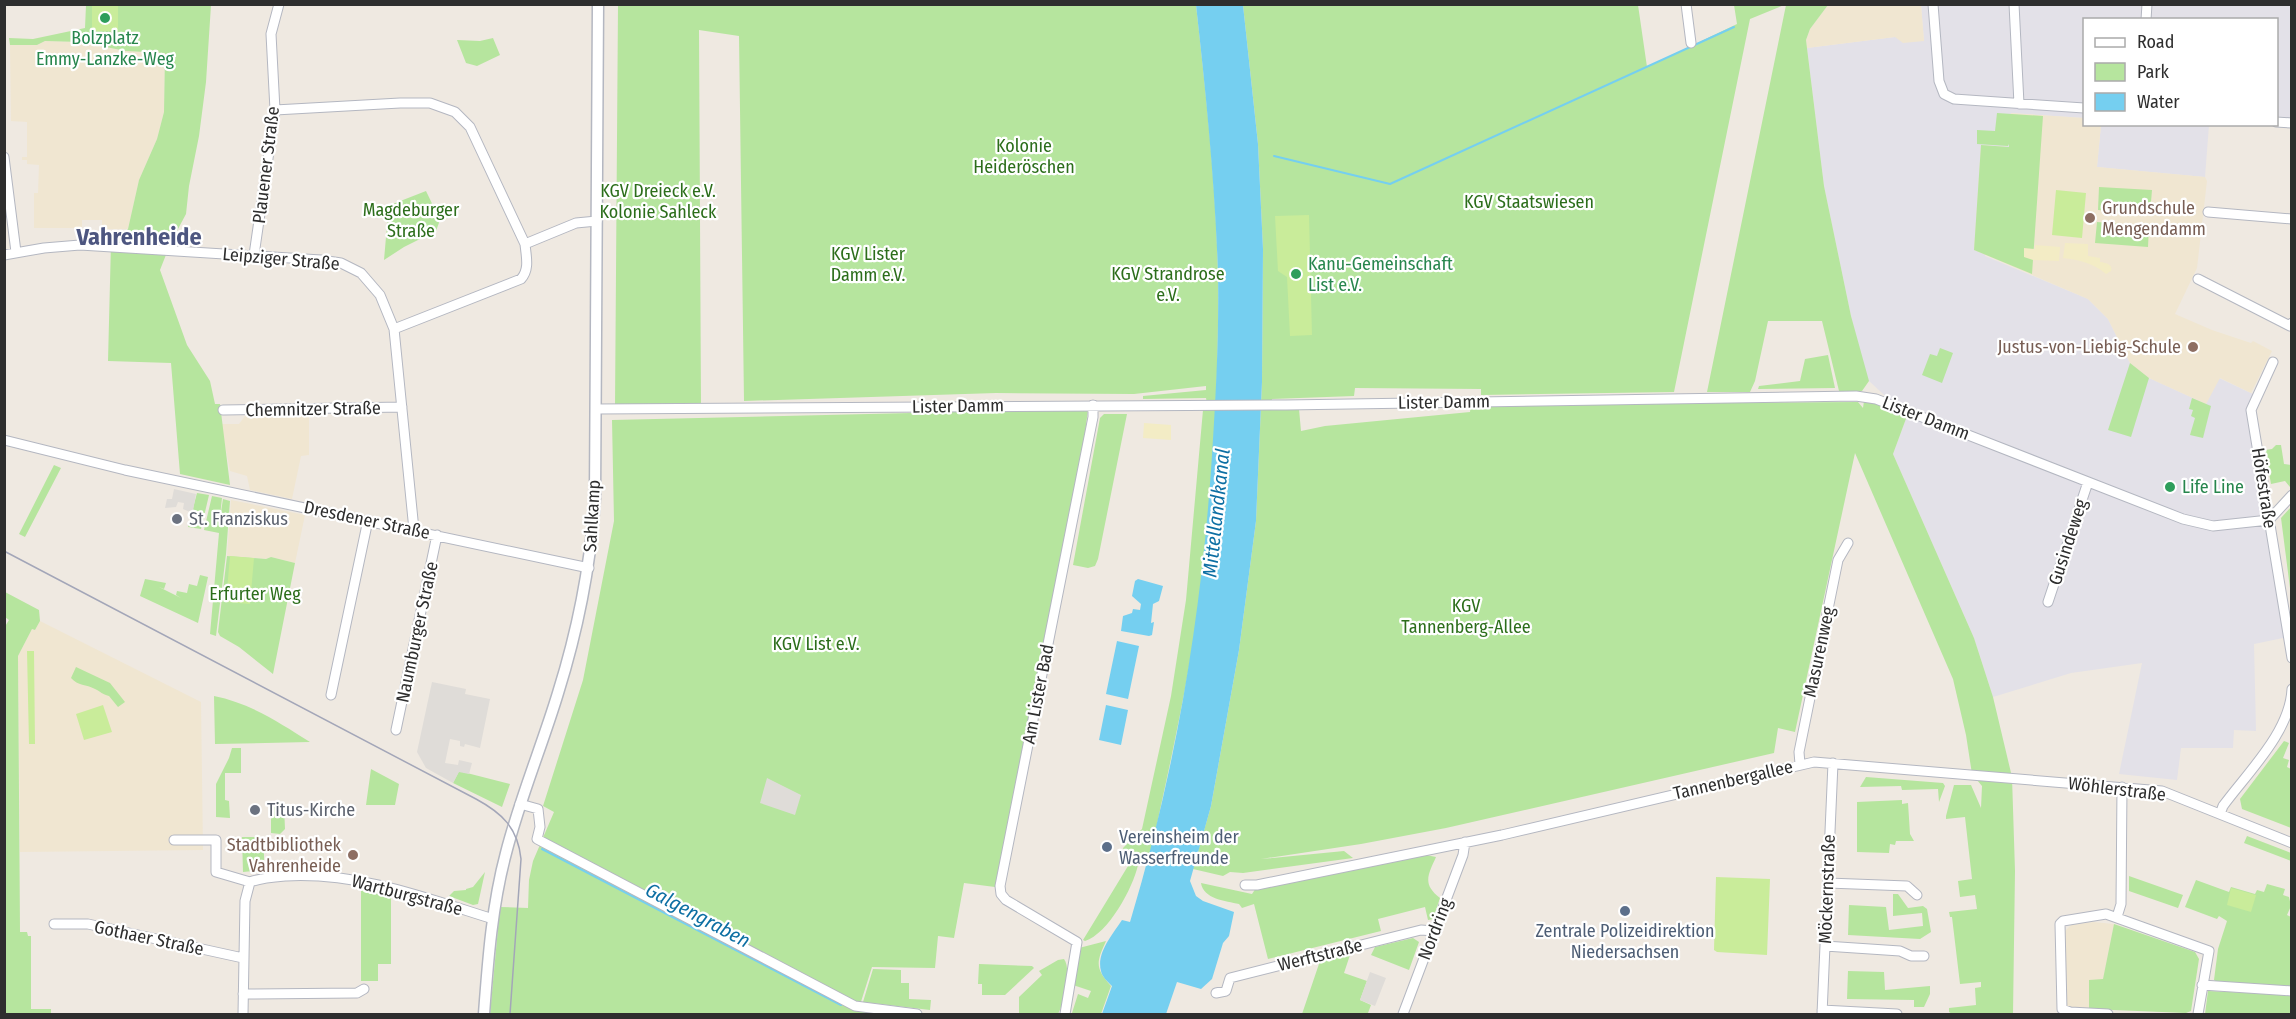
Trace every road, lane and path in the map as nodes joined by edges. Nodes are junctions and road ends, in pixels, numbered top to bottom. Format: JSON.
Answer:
{"nodes":[{"id":1,"x":279,"y":4,"type":"edge"},
{"id":2,"x":598,"y":4,"type":"edge"},
{"id":3,"x":1686,"y":4,"type":"edge"},
{"id":4,"x":1933,"y":4,"type":"edge"},
{"id":5,"x":2014,"y":4,"type":"edge"},
{"id":6,"x":1691,"y":43,"type":"dead end"},
{"id":7,"x":2019,"y":104,"type":"junction"},
{"id":8,"x":2083,"y":108,"type":"edge"},
{"id":9,"x":275,"y":110,"type":"junction"},
{"id":10,"x":5,"y":164,"type":"edge"},
{"id":11,"x":2208,"y":212,"type":"dead end"},
{"id":12,"x":2292,"y":219,"type":"edge"},
{"id":13,"x":597,"y":221,"type":"junction"},
{"id":14,"x":525,"y":244,"type":"junction"},
{"id":15,"x":16,"y":252,"type":"junction"},
{"id":16,"x":4,"y":255,"type":"edge"},
{"id":17,"x":254,"y":255,"type":"junction"},
{"id":18,"x":2198,"y":279,"type":"dead end"},
{"id":19,"x":2292,"y":323,"type":"edge"},
{"id":20,"x":394,"y":329,"type":"junction"},
{"id":21,"x":2273,"y":362,"type":"dead end"},
{"id":22,"x":1094,"y":405,"type":"junction"},
{"id":23,"x":402,"y":407,"type":"junction"},
{"id":24,"x":596,"y":409,"type":"junction"},
{"id":25,"x":224,"y":410,"type":"dead end"},
{"id":26,"x":4,"y":440,"type":"edge"},
{"id":27,"x":2088,"y":482,"type":"junction"},
{"id":28,"x":2292,"y":495,"type":"edge"},
{"id":29,"x":368,"y":520,"type":"junction"},
{"id":30,"x":2269,"y":520,"type":"junction"},
{"id":31,"x":414,"y":530,"type":"junction"},
{"id":32,"x":437,"y":535,"type":"junction"},
{"id":33,"x":1848,"y":543,"type":"dead end"},
{"id":34,"x":589,"y":568,"type":"junction"},
{"id":35,"x":2048,"y":603,"type":"dead end"},
{"id":36,"x":2288,"y":618,"type":"edge"},
{"id":37,"x":2292,"y":658,"type":"edge"},
{"id":38,"x":2292,"y":689,"type":"edge"},
{"id":39,"x":331,"y":695,"type":"dead end"},
{"id":40,"x":396,"y":730,"type":"dead end"},
{"id":41,"x":1833,"y":763,"type":"junction"},
{"id":42,"x":1800,"y":764,"type":"junction"},
{"id":43,"x":2005,"y":777,"type":"joint"},
{"id":44,"x":2122,"y":787,"type":"junction"},
{"id":45,"x":520,"y":804,"type":"junction"},
{"id":46,"x":2220,"y":814,"type":"junction"},
{"id":47,"x":174,"y":840,"type":"dead end"},
{"id":48,"x":1466,"y":842,"type":"junction"},
{"id":49,"x":2292,"y":843,"type":"edge"},
{"id":50,"x":250,"y":882,"type":"junction"},
{"id":51,"x":1828,"y":883,"type":"junction"},
{"id":52,"x":1245,"y":885,"type":"dead end"},
{"id":53,"x":1917,"y":895,"type":"dead end"},
{"id":54,"x":2117,"y":917,"type":"junction"},
{"id":55,"x":493,"y":919,"type":"junction"},
{"id":56,"x":54,"y":924,"type":"dead end"},
{"id":57,"x":1434,"y":931,"type":"junction"},
{"id":58,"x":1825,"y":946,"type":"junction"},
{"id":59,"x":1924,"y":956,"type":"dead end"},
{"id":60,"x":243,"y":958,"type":"junction"},
{"id":61,"x":2202,"y":985,"type":"junction"},
{"id":62,"x":364,"y":989,"type":"dead end"},
{"id":63,"x":2292,"y":991,"type":"edge"},
{"id":64,"x":1216,"y":993,"type":"dead end"},
{"id":65,"x":243,"y":994,"type":"junction"},
{"id":66,"x":1822,"y":1012,"type":"edge"},
{"id":67,"x":243,"y":1014,"type":"edge"},
{"id":68,"x":484,"y":1014,"type":"edge"},
{"id":69,"x":917,"y":1014,"type":"edge"},
{"id":70,"x":1065,"y":1014,"type":"edge"},
{"id":71,"x":1403,"y":1014,"type":"edge"},
{"id":72,"x":1897,"y":1014,"type":"edge"},
{"id":73,"x":2108,"y":1014,"type":"edge"},
{"id":74,"x":2198,"y":1014,"type":"edge"}],
"edges":[{"from":1,"to":9,"type":"street","name":"Plauener Straße"},
{"from":2,"to":13,"type":"street","name":"Sahlkamp"},
{"from":3,"to":6,"type":"street"},
{"from":4,"to":7,"type":"street"},
{"from":5,"to":7,"type":"street"},
{"from":7,"to":8,"type":"street"},
{"from":9,"to":14,"type":"street"},
{"from":9,"to":17,"type":"street","name":"Plauener Straße"},
{"from":10,"to":15,"type":"street"},
{"from":11,"to":12,"type":"street"},
{"from":13,"to":14,"type":"street"},
{"from":13,"to":24,"type":"street","name":"Sahlkamp"},
{"from":14,"to":20,"type":"street"},
{"from":15,"to":16,"type":"street","name":"Leipziger Straße"},
{"from":15,"to":17,"type":"street","name":"Leipziger Straße"},
{"from":17,"to":20,"type":"street","name":"Leipziger Straße"},
{"from":18,"to":19,"type":"street"},
{"from":20,"to":23,"type":"street","name":"Leipziger Straße"},
{"from":21,"to":30,"type":"street","name":"Höfestraße"},
{"from":22,"to":24,"type":"street","name":"Lister Damm"},
{"from":22,"to":27,"type":"street","name":"Lister Damm"},
{"from":22,"to":70,"type":"street","name":"Am Lister Bad"},
{"from":23,"to":25,"type":"street","name":"Chemnitzer Straße"},
{"from":23,"to":31,"type":"street","name":"Leipziger Straße"},
{"from":24,"to":34,"type":"street","name":"Sahlkamp"},
{"from":26,"to":29,"type":"street","name":"Dresdener Straße"},
{"from":27,"to":30,"type":"street","name":"Lister Damm"},
{"from":27,"to":35,"type":"street","name":"Gusindeweg"},
{"from":28,"to":30,"type":"street"},
{"from":29,"to":31,"type":"street","name":"Dresdener Straße"},
{"from":29,"to":39,"type":"street"},
{"from":30,"to":36,"type":"street","name":"Höfestraße"},
{"from":31,"to":32,"type":"street","name":"Dresdener Straße"},
{"from":32,"to":34,"type":"street","name":"Dresdener Straße"},
{"from":32,"to":40,"type":"street","name":"Naumburger Straße"},
{"from":33,"to":42,"type":"street","name":"Masurenweg"},
{"from":34,"to":45,"type":"street","name":"Sahlkamp"},
{"from":36,"to":37,"type":"street","name":"Höfestraße"},
{"from":38,"to":46,"type":"street"},
{"from":41,"to":42,"type":"street","name":"Tannenbergallee"},
{"from":41,"to":43,"type":"street","name":"Tannenbergallee"},
{"from":41,"to":51,"type":"street","name":"Möckernstraße"},
{"from":42,"to":48,"type":"street","name":"Tannenbergallee"},
{"from":43,"to":44,"type":"street","name":"Wöhlerstraße"},
{"from":44,"to":46,"type":"street","name":"Wöhlerstraße"},
{"from":44,"to":54,"type":"street"},
{"from":45,"to":55,"type":"street","name":"Sahlkamp"},
{"from":45,"to":69,"type":"street"},
{"from":46,"to":49,"type":"street","name":"Wöhlerstraße"},
{"from":47,"to":50,"type":"street"},
{"from":48,"to":52,"type":"street"},
{"from":48,"to":57,"type":"street","name":"Nordring"},
{"from":50,"to":55,"type":"street","name":"Wartburgstraße"},
{"from":50,"to":60,"type":"street"},
{"from":51,"to":53,"type":"street"},
{"from":51,"to":58,"type":"street","name":"Möckernstraße"},
{"from":54,"to":61,"type":"street"},
{"from":54,"to":73,"type":"street"},
{"from":55,"to":68,"type":"street","name":"Sahlkamp"},
{"from":56,"to":60,"type":"street","name":"Gothaer Straße"},
{"from":57,"to":64,"type":"street","name":"Werftstraße"},
{"from":57,"to":71,"type":"street","name":"Nordring"},
{"from":58,"to":59,"type":"street"},
{"from":58,"to":66,"type":"street","name":"Möckernstraße"},
{"from":60,"to":65,"type":"street"},
{"from":61,"to":63,"type":"street"},
{"from":61,"to":74,"type":"street"},
{"from":62,"to":65,"type":"street"},
{"from":65,"to":67,"type":"street"},
{"from":66,"to":72,"type":"street"}]}
